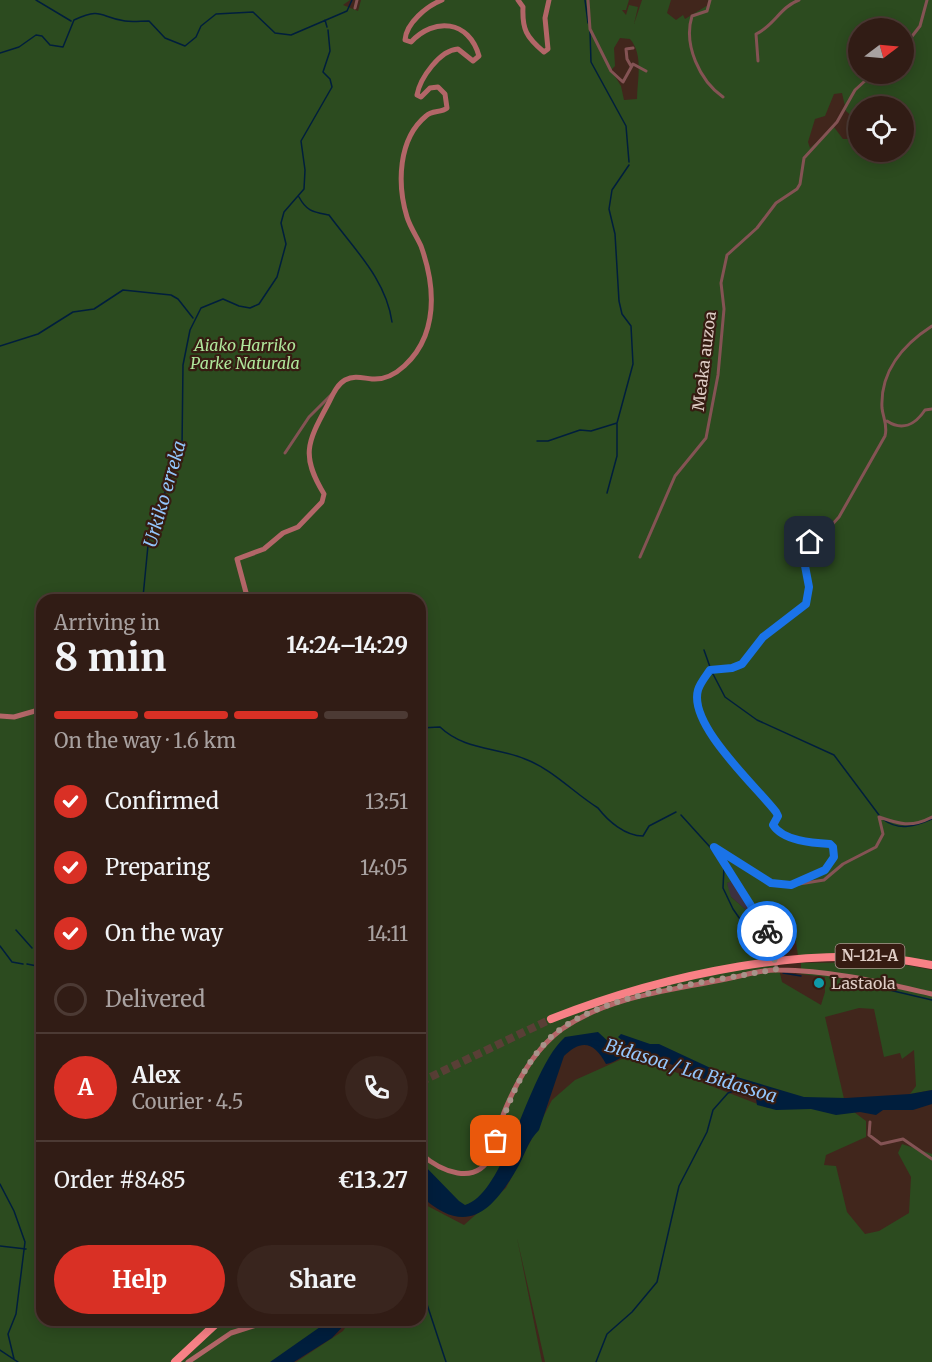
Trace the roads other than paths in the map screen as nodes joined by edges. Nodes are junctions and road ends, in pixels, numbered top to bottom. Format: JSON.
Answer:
{"nodes":[{"id":1,"x":357,"y":0,"type":"edge"},
{"id":2,"x":442,"y":0,"type":"edge"},
{"id":3,"x":518,"y":0,"type":"edge"},
{"id":4,"x":549,"y":0,"type":"edge"},
{"id":5,"x":588,"y":0,"type":"edge"},
{"id":6,"x":710,"y":0,"type":"edge"},
{"id":7,"x":799,"y":0,"type":"edge"},
{"id":8,"x":927,"y":0,"type":"edge"},
{"id":9,"x":355,"y":8,"type":"dead end"},
{"id":10,"x":914,"y":34,"type":"edge"},
{"id":11,"x":633,"y":48,"type":"dead end"},
{"id":12,"x":758,"y":61,"type":"dead end"},
{"id":13,"x":631,"y":66,"type":"junction"},
{"id":14,"x":646,"y":71,"type":"dead end"},
{"id":15,"x":862,"y":84,"type":"edge"},
{"id":16,"x":723,"y":97,"type":"dead end"},
{"id":17,"x":932,"y":326,"type":"edge"},
{"id":18,"x":334,"y":392,"type":"junction"},
{"id":19,"x":932,"y":409,"type":"edge"},
{"id":20,"x":885,"y":420,"type":"junction"},
{"id":21,"x":285,"y":453,"type":"dead end"},
{"id":22,"x":640,"y":557,"type":"dead end"},
{"id":23,"x":246,"y":594,"type":"edge"},
{"id":24,"x":36,"y":711,"type":"edge"},
{"id":25,"x":0,"y":716,"type":"edge"},
{"id":26,"x":932,"y":817,"type":"edge"},
{"id":27,"x":791,"y":885,"type":"junction"},
{"id":28,"x":932,"y":965,"type":"edge"},
{"id":29,"x":777,"y":969,"type":"junction"},
{"id":30,"x":932,"y":994,"type":"edge"},
{"id":31,"x":551,"y":1019,"type":"tunnel mouth"},
{"id":32,"x":870,"y":1122,"type":"dead end"},
{"id":33,"x":426,"y":1158,"type":"edge"},
{"id":34,"x":932,"y":1159,"type":"edge"},
{"id":35,"x":214,"y":1326,"type":"edge"},
{"id":36,"x":253,"y":1326,"type":"edge"},
{"id":37,"x":175,"y":1362,"type":"edge"},
{"id":38,"x":188,"y":1362,"type":"edge"}],
"edges":[{"from":1,"to":9,"type":"street"},
{"from":2,"to":18,"type":"street"},
{"from":3,"to":4,"type":"street"},
{"from":5,"to":13,"type":"street"},
{"from":6,"to":16,"type":"street"},
{"from":7,"to":12,"type":"street"},
{"from":8,"to":10,"type":"street"},
{"from":11,"to":13,"type":"street"},
{"from":13,"to":14,"type":"street"},
{"from":15,"to":22,"type":"street","name":"Meaka auzoa"},
{"from":17,"to":20,"type":"street"},
{"from":18,"to":21,"type":"street"},
{"from":18,"to":23,"type":"street"},
{"from":19,"to":20,"type":"street"},
{"from":20,"to":27,"type":"street"},
{"from":24,"to":25,"type":"street"},
{"from":26,"to":27,"type":"street"},
{"from":27,"to":29,"type":"street"},
{"from":28,"to":31,"type":"highway","number":"N-121-A"},
{"from":29,"to":30,"type":"street"},
{"from":29,"to":33,"type":"street"},
{"from":32,"to":34,"type":"street"},
{"from":35,"to":37,"type":"highway"},
{"from":36,"to":38,"type":"street"}]}
